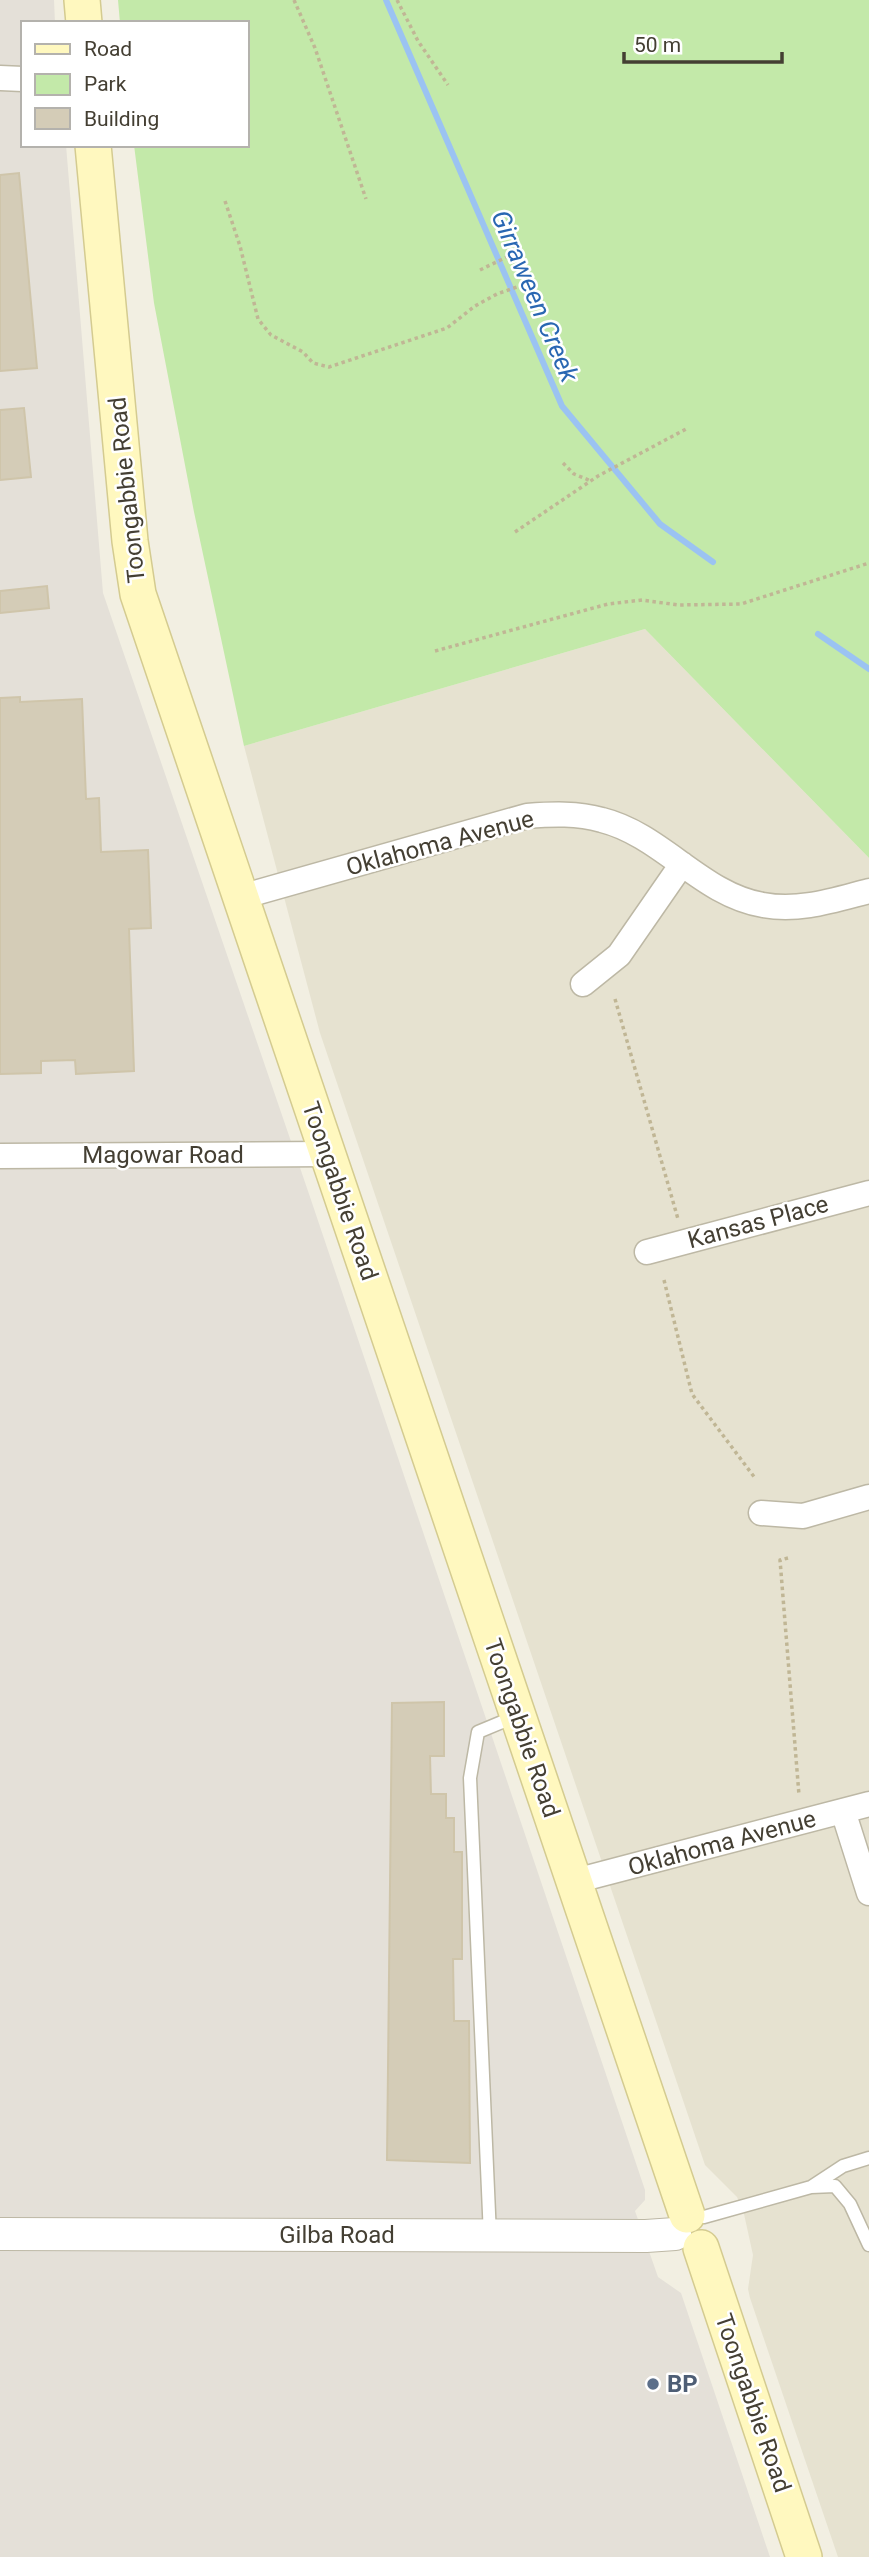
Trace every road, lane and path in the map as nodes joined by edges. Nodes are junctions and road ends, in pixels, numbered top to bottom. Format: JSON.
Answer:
{"nodes":[{"id":1,"x":82,"y":0,"type":"edge"},
{"id":2,"x":294,"y":0,"type":"edge"},
{"id":3,"x":397,"y":0,"type":"edge"},
{"id":4,"x":83,"y":21,"type":"edge"},
{"id":5,"x":0,"y":78,"type":"edge"},
{"id":6,"x":21,"y":79,"type":"edge"},
{"id":7,"x":447,"y":85,"type":"dead end"},
{"id":8,"x":93,"y":147,"type":"edge"},
{"id":9,"x":366,"y":199,"type":"dead end"},
{"id":10,"x":225,"y":201,"type":"dead end"},
{"id":11,"x":519,"y":251,"type":"dead end"},
{"id":12,"x":480,"y":270,"type":"dead end"},
{"id":13,"x":528,"y":283,"type":"dead end"},
{"id":14,"x":686,"y":429,"type":"dead end"},
{"id":15,"x":563,"y":463,"type":"dead end"},
{"id":16,"x":591,"y":481,"type":"junction"},
{"id":17,"x":515,"y":532,"type":"dead end"},
{"id":18,"x":869,"y":563,"type":"edge"},
{"id":19,"x":435,"y":650,"type":"dead end"},
{"id":20,"x":682,"y":864,"type":"junction"},
{"id":21,"x":869,"y":891,"type":"edge"},
{"id":22,"x":241,"y":897,"type":"junction"},
{"id":23,"x":583,"y":984,"type":"dead end"},
{"id":24,"x":615,"y":999,"type":"dead end"},
{"id":25,"x":327,"y":1154,"type":"junction"},
{"id":26,"x":0,"y":1156,"type":"edge"},
{"id":27,"x":869,"y":1193,"type":"edge"},
{"id":28,"x":681,"y":1229,"type":"dead end"},
{"id":29,"x":647,"y":1252,"type":"dead end"},
{"id":30,"x":664,"y":1280,"type":"dead end"},
{"id":31,"x":755,"y":1478,"type":"dead end"},
{"id":32,"x":869,"y":1497,"type":"edge"},
{"id":33,"x":761,"y":1513,"type":"dead end"},
{"id":34,"x":788,"y":1558,"type":"dead end"},
{"id":35,"x":518,"y":1715,"type":"junction"},
{"id":36,"x":799,"y":1796,"type":"dead end"},
{"id":37,"x":869,"y":1804,"type":"edge"},
{"id":38,"x":843,"y":1811,"type":"junction"},
{"id":39,"x":575,"y":1881,"type":"junction"},
{"id":40,"x":869,"y":1893,"type":"edge"},
{"id":41,"x":869,"y":2158,"type":"edge"},
{"id":42,"x":811,"y":2188,"type":"junction"},
{"id":43,"x":692,"y":2229,"type":"junction"},
{"id":44,"x":0,"y":2234,"type":"edge"},
{"id":45,"x":491,"y":2236,"type":"junction"},
{"id":46,"x":869,"y":2245,"type":"edge"},
{"id":47,"x":804,"y":2557,"type":"edge"}],
"edges":[{"from":1,"to":4,"type":"main road"},
{"from":2,"to":9,"type":"path"},
{"from":3,"to":7,"type":"path"},
{"from":5,"to":6,"type":"street"},
{"from":8,"to":22,"type":"main road","name":"Toongabbie Road"},
{"from":10,"to":13,"type":"path"},
{"from":11,"to":12,"type":"path"},
{"from":14,"to":16,"type":"path"},
{"from":15,"to":16,"type":"path"},
{"from":16,"to":17,"type":"path"},
{"from":18,"to":19,"type":"path"},
{"from":20,"to":21,"type":"street","name":"Oklahoma Avenue"},
{"from":20,"to":22,"type":"street","name":"Oklahoma Avenue"},
{"from":20,"to":23,"type":"street"},
{"from":22,"to":25,"type":"main road","name":"Toongabbie Road"},
{"from":24,"to":28,"type":"path"},
{"from":25,"to":26,"type":"street","name":"Magowar Road"},
{"from":25,"to":35,"type":"main road","name":"Toongabbie Road"},
{"from":27,"to":29,"type":"street","name":"Kansas Place"},
{"from":30,"to":31,"type":"path"},
{"from":32,"to":33,"type":"street"},
{"from":34,"to":36,"type":"path"},
{"from":35,"to":39,"type":"main road","name":"Toongabbie Road"},
{"from":35,"to":45,"type":"lane"},
{"from":37,"to":38,"type":"street","name":"Oklahoma Avenue"},
{"from":38,"to":39,"type":"street","name":"Oklahoma Avenue"},
{"from":38,"to":40,"type":"street"},
{"from":39,"to":43,"type":"main road","name":"Toongabbie Road"},
{"from":41,"to":42,"type":"lane"},
{"from":42,"to":43,"type":"lane"},
{"from":42,"to":46,"type":"lane"},
{"from":43,"to":45,"type":"street","name":"Gilba Road"},
{"from":43,"to":47,"type":"main road","name":"Toongabbie Road"},
{"from":44,"to":45,"type":"street","name":"Gilba Road"}]}
